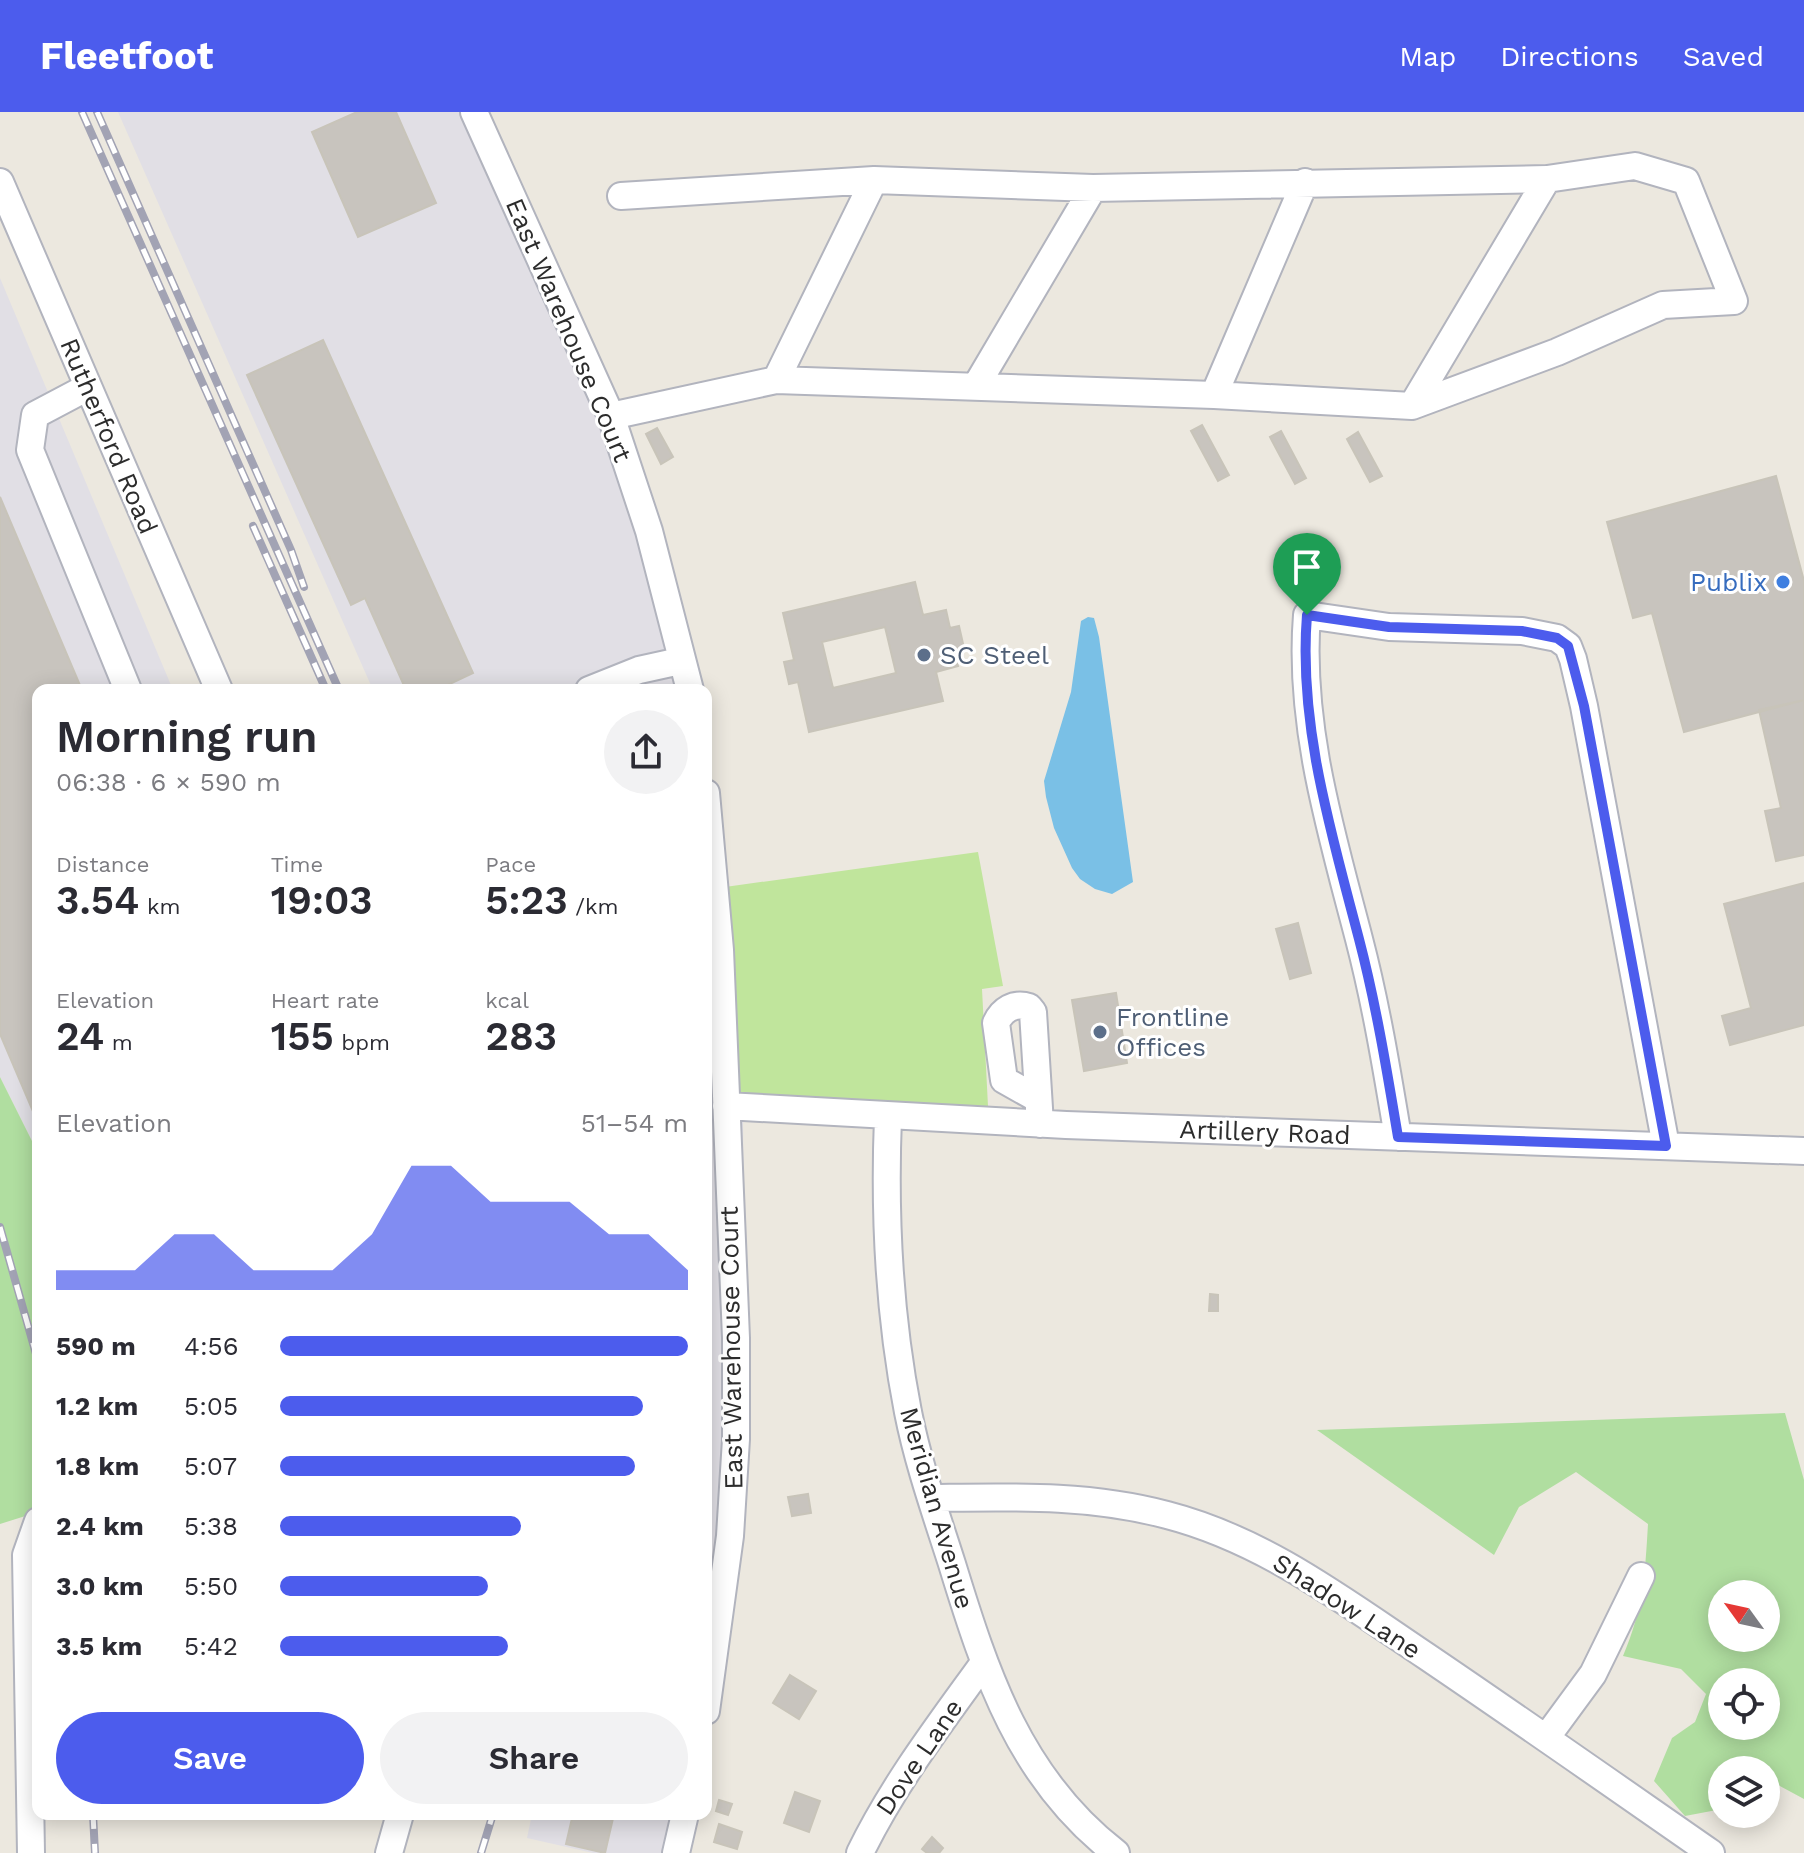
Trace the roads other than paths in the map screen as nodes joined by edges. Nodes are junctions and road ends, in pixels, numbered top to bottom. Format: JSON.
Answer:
{"nodes":[{"id":1,"x":474,"y":112,"type":"edge"},
{"id":2,"x":1547,"y":179,"type":"junction"},
{"id":3,"x":874,"y":180,"type":"junction"},
{"id":4,"x":0,"y":182,"type":"edge"},
{"id":5,"x":1305,"y":182,"type":"junction"},
{"id":6,"x":1093,"y":188,"type":"junction"},
{"id":7,"x":621,"y":196,"type":"dead end"},
{"id":8,"x":776,"y":380,"type":"junction"},
{"id":9,"x":976,"y":386,"type":"junction"},
{"id":10,"x":88,"y":387,"type":"junction"},
{"id":11,"x":1214,"y":395,"type":"junction"},
{"id":12,"x":1412,"y":406,"type":"junction"},
{"id":13,"x":611,"y":416,"type":"junction"},
{"id":14,"x":680,"y":661,"type":"junction"},
{"id":15,"x":642,"y":680,"type":"edge"},
{"id":16,"x":126,"y":684,"type":"edge"},
{"id":17,"x":216,"y":684,"type":"edge"},
{"id":18,"x":621,"y":684,"type":"edge"},
{"id":19,"x":689,"y":684,"type":"edge"},
{"id":20,"x":712,"y":912,"type":"edge"},
{"id":21,"x":726,"y":1106,"type":"junction"},
{"id":22,"x":1039,"y":1111,"type":"junction"},
{"id":23,"x":888,"y":1117,"type":"junction"},
{"id":24,"x":1398,"y":1137,"type":"junction"},
{"id":25,"x":1666,"y":1146,"type":"junction"},
{"id":26,"x":1804,"y":1151,"type":"edge"},
{"id":27,"x":931,"y":1498,"type":"junction"},
{"id":28,"x":32,"y":1538,"type":"edge"},
{"id":29,"x":1641,"y":1576,"type":"dead end"},
{"id":30,"x":714,"y":1596,"type":"edge"},
{"id":31,"x":712,"y":1625,"type":"edge"},
{"id":32,"x":983,"y":1664,"type":"junction"},
{"id":33,"x":1546,"y":1738,"type":"junction"},
{"id":34,"x":32,"y":1798,"type":"edge"},
{"id":35,"x":33,"y":1820,"type":"edge"},
{"id":36,"x":398,"y":1820,"type":"edge"},
{"id":37,"x":684,"y":1820,"type":"edge"},
{"id":38,"x":31,"y":1853,"type":"edge"},
{"id":39,"x":389,"y":1853,"type":"edge"},
{"id":40,"x":676,"y":1853,"type":"edge"},
{"id":41,"x":860,"y":1853,"type":"edge"},
{"id":42,"x":1116,"y":1853,"type":"edge"},
{"id":43,"x":1711,"y":1853,"type":"edge"}],
"edges":[{"from":1,"to":13,"type":"street","name":"East Warehouse Court"},
{"from":2,"to":5,"type":"street"},
{"from":2,"to":12,"type":"street"},
{"from":2,"to":12,"type":"street"},
{"from":3,"to":6,"type":"street"},
{"from":3,"to":7,"type":"street"},
{"from":3,"to":8,"type":"street"},
{"from":4,"to":10,"type":"street","name":"Rutherford Road"},
{"from":5,"to":6,"type":"street"},
{"from":5,"to":11,"type":"street"},
{"from":6,"to":9,"type":"street"},
{"from":8,"to":9,"type":"street"},
{"from":8,"to":13,"type":"street"},
{"from":9,"to":11,"type":"street"},
{"from":10,"to":16,"type":"street"},
{"from":10,"to":17,"type":"street","name":"Rutherford Road"},
{"from":11,"to":12,"type":"street"},
{"from":13,"to":14,"type":"street","name":"East Warehouse Court"},
{"from":14,"to":15,"type":"street"},
{"from":14,"to":19,"type":"street","name":"East Warehouse Court"},
{"from":15,"to":18,"type":"street"},
{"from":20,"to":21,"type":"street","name":"East Warehouse Court"},
{"from":21,"to":23,"type":"street","name":"Artillery Road"},
{"from":21,"to":30,"type":"street","name":"East Warehouse Court"},
{"from":22,"to":22,"type":"street"},
{"from":22,"to":23,"type":"street","name":"Artillery Road"},
{"from":22,"to":24,"type":"street","name":"Artillery Road"},
{"from":23,"to":27,"type":"street","name":"Meridian Avenue"},
{"from":24,"to":25,"type":"street","name":"Artillery Road"},
{"from":24,"to":25,"type":"street"},
{"from":25,"to":26,"type":"street","name":"Artillery Road"},
{"from":27,"to":32,"type":"street","name":"Meridian Avenue"},
{"from":27,"to":33,"type":"street","name":"Shadow Lane"},
{"from":28,"to":34,"type":"street"},
{"from":29,"to":33,"type":"street"},
{"from":30,"to":31,"type":"street","name":"East Warehouse Court"},
{"from":32,"to":41,"type":"street","name":"Dove Lane"},
{"from":32,"to":42,"type":"street","name":"Meridian Avenue"},
{"from":33,"to":43,"type":"street","name":"Shadow Lane"},
{"from":35,"to":38,"type":"street"},
{"from":36,"to":39,"type":"street"},
{"from":37,"to":40,"type":"street"}]}
